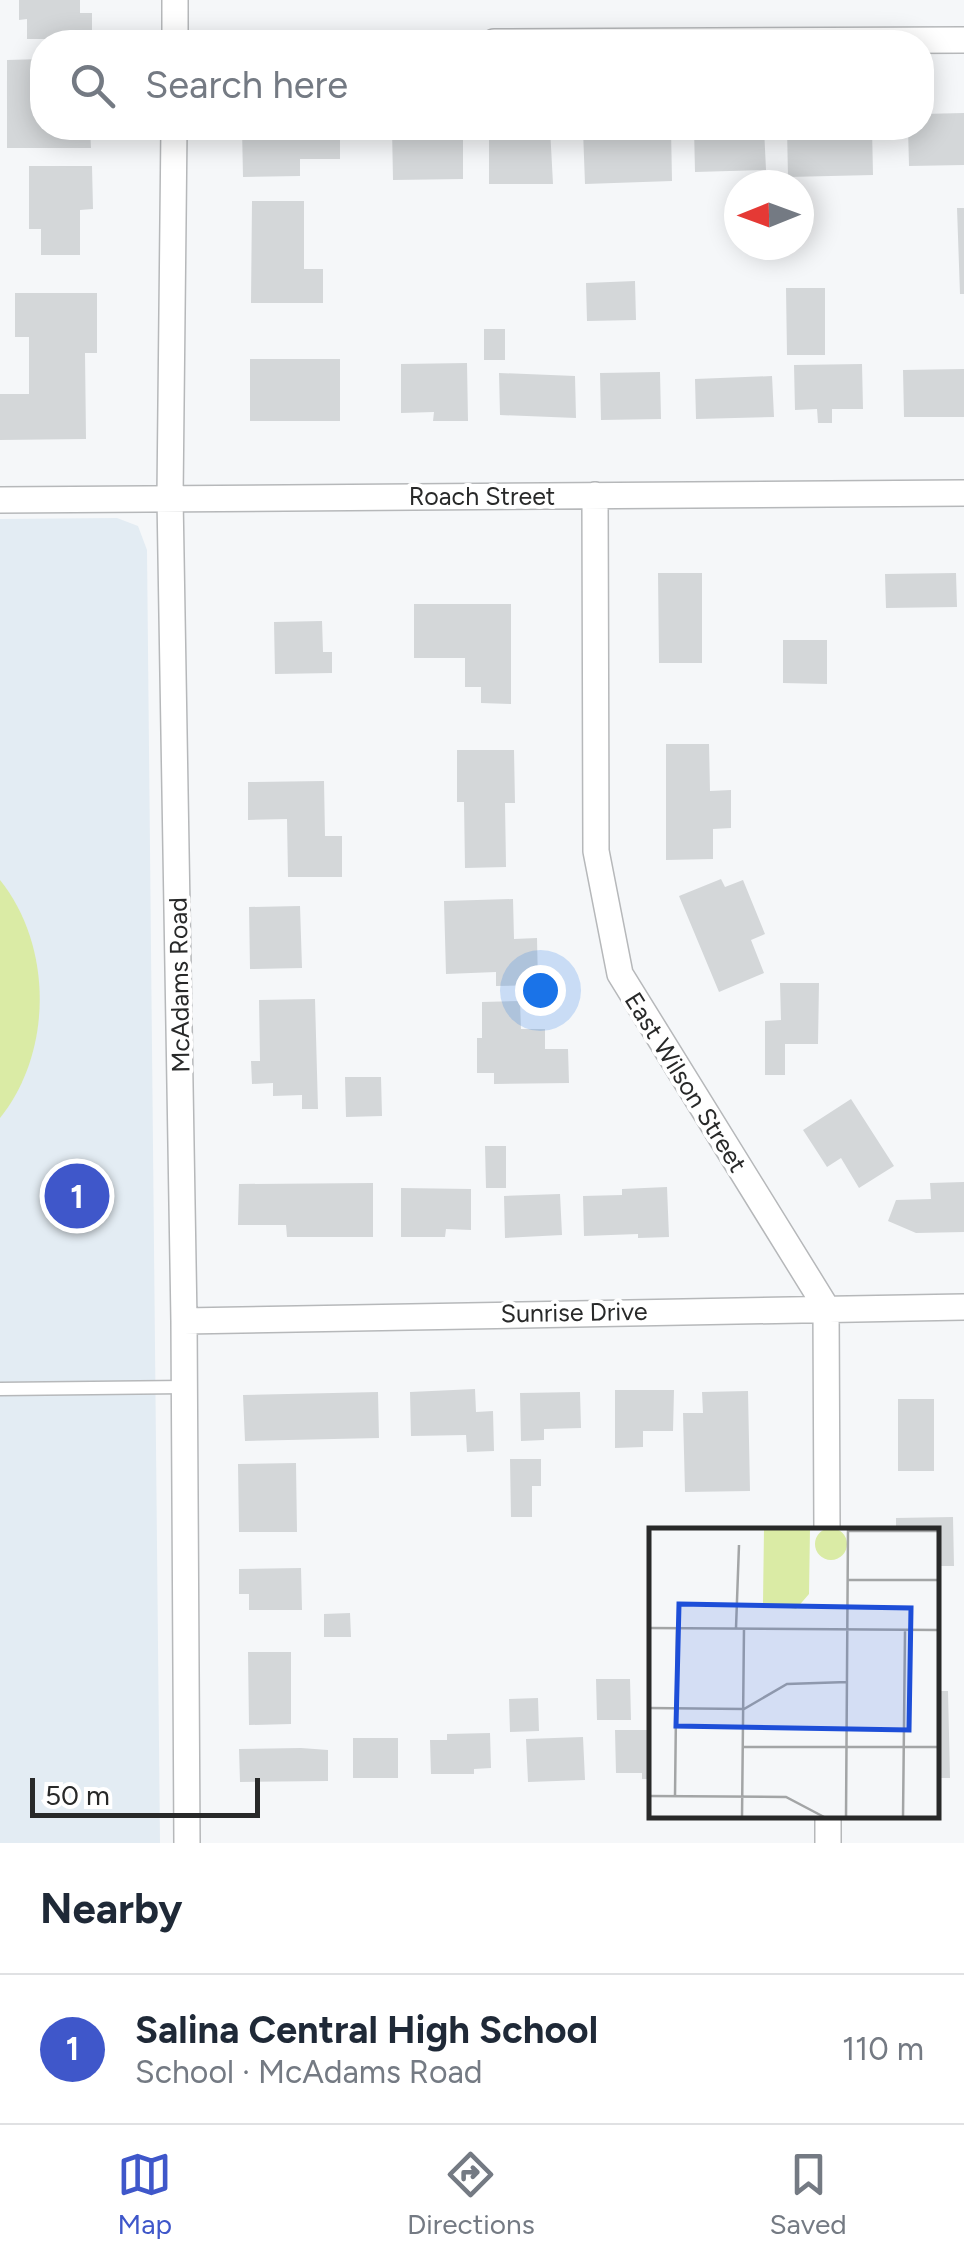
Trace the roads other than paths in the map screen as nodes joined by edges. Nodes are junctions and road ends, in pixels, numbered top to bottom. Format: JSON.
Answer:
{"nodes":[{"id":1,"x":175,"y":0,"type":"edge"},
{"id":2,"x":176,"y":30,"type":"edge"},
{"id":3,"x":934,"y":40,"type":"edge"},
{"id":4,"x":964,"y":40,"type":"edge"},
{"id":5,"x":174,"y":140,"type":"edge"},
{"id":6,"x":964,"y":492,"type":"edge"},
{"id":7,"x":596,"y":496,"type":"junction"},
{"id":8,"x":170,"y":497,"type":"junction"},
{"id":9,"x":0,"y":500,"type":"edge"},
{"id":10,"x":826,"y":1307,"type":"junction"},
{"id":11,"x":964,"y":1307,"type":"edge"},
{"id":12,"x":184,"y":1321,"type":"junction"},
{"id":13,"x":184,"y":1387,"type":"junction"},
{"id":14,"x":0,"y":1390,"type":"edge"},
{"id":15,"x":827,"y":1528,"type":"edge"},
{"id":16,"x":187,"y":1843,"type":"edge"}],
"edges":[{"from":1,"to":2,"type":"street"},
{"from":3,"to":4,"type":"street"},
{"from":5,"to":8,"type":"street","name":"McAdams Road"},
{"from":6,"to":7,"type":"street","name":"Roach Street"},
{"from":7,"to":8,"type":"street","name":"Roach Street"},
{"from":7,"to":10,"type":"street","name":"East Wilson Street"},
{"from":8,"to":9,"type":"street","name":"Roach Street"},
{"from":8,"to":12,"type":"street","name":"McAdams Road"},
{"from":10,"to":11,"type":"street","name":"Sunrise Drive"},
{"from":10,"to":12,"type":"street","name":"Sunrise Drive"},
{"from":10,"to":15,"type":"street"},
{"from":12,"to":13,"type":"street","name":"McAdams Road"},
{"from":13,"to":14,"type":"lane"},
{"from":13,"to":16,"type":"street","name":"McAdams Road"}]}
